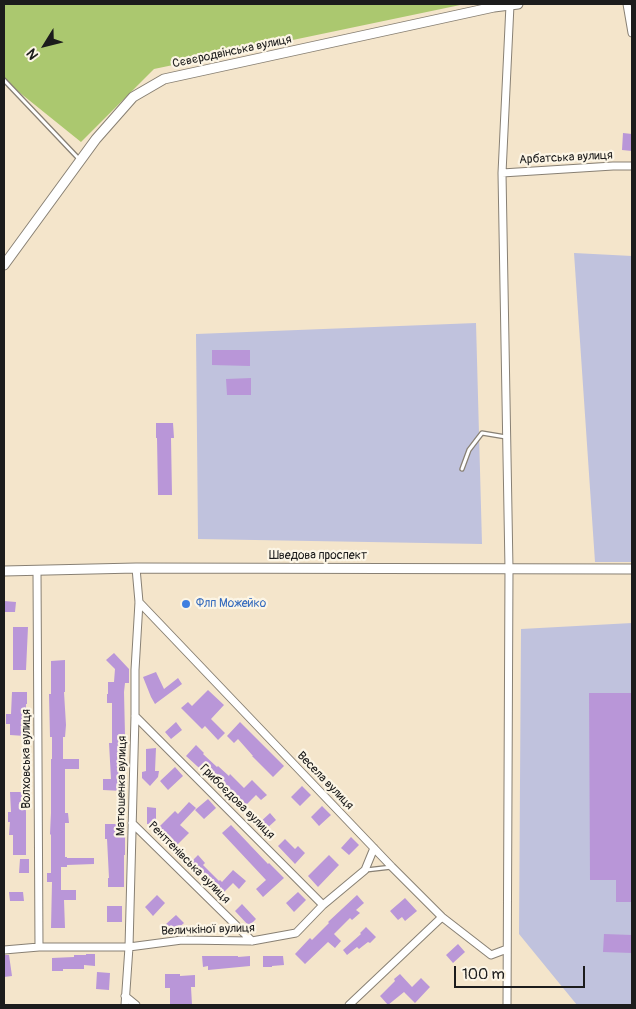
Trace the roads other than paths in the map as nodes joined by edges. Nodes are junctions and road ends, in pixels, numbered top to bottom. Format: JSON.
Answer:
{"nodes":[{"id":1,"x":514,"y":4,"type":"edge"},
{"id":2,"x":627,"y":4,"type":"edge"},
{"id":3,"x":494,"y":6,"type":"edge"},
{"id":4,"x":632,"y":33,"type":"edge"},
{"id":5,"x":4,"y":80,"type":"edge"},
{"id":6,"x":80,"y":161,"type":"junction"},
{"id":7,"x":632,"y":166,"type":"edge"},
{"id":8,"x":502,"y":173,"type":"junction"},
{"id":9,"x":4,"y":265,"type":"edge"},
{"id":10,"x":507,"y":437,"type":"junction"},
{"id":11,"x":462,"y":470,"type":"dead end"},
{"id":12,"x":136,"y":568,"type":"junction"},
{"id":13,"x":509,"y":569,"type":"junction"},
{"id":14,"x":632,"y":569,"type":"edge"},
{"id":15,"x":4,"y":571,"type":"edge"},
{"id":16,"x":38,"y":571,"type":"junction"},
{"id":17,"x":139,"y":602,"type":"junction"},
{"id":18,"x":135,"y":716,"type":"junction"},
{"id":19,"x":132,"y":823,"type":"junction"},
{"id":20,"x":374,"y":848,"type":"junction"},
{"id":21,"x":392,"y":867,"type":"junction"},
{"id":22,"x":365,"y":870,"type":"junction"},
{"id":23,"x":323,"y":905,"type":"junction"},
{"id":24,"x":442,"y":917,"type":"junction"},
{"id":25,"x":252,"y":941,"type":"junction"},
{"id":26,"x":39,"y":947,"type":"junction"},
{"id":27,"x":129,"y":947,"type":"junction"},
{"id":28,"x":507,"y":949,"type":"junction"},
{"id":29,"x":4,"y":950,"type":"edge"},
{"id":30,"x":125,"y":996,"type":"junction"},
{"id":31,"x":125,"y":1005,"type":"edge"},
{"id":32,"x":136,"y":1005,"type":"edge"},
{"id":33,"x":349,"y":1005,"type":"edge"},
{"id":34,"x":506,"y":1005,"type":"edge"}],
"edges":[{"from":1,"to":3,"type":"street","name":"Сєвєродвінська вулиця"},
{"from":1,"to":8,"type":"street"},
{"from":2,"to":4,"type":"street"},
{"from":3,"to":6,"type":"street","name":"Сєвєродвінська вулиця"},
{"from":5,"to":6,"type":"lane"},
{"from":6,"to":9,"type":"street","name":"Сєвєродвінська вулиця"},
{"from":7,"to":8,"type":"street","name":"Арбатська вулиця"},
{"from":8,"to":10,"type":"street"},
{"from":10,"to":11,"type":"lane"},
{"from":10,"to":13,"type":"street"},
{"from":12,"to":13,"type":"street","name":"Шведова проспект"},
{"from":12,"to":16,"type":"street","name":"Шведова проспект"},
{"from":12,"to":17,"type":"street","name":"Матюшенка вулиця"},
{"from":13,"to":14,"type":"street","name":"Шведова проспект"},
{"from":13,"to":28,"type":"street"},
{"from":15,"to":16,"type":"street","name":"Шведова проспект"},
{"from":16,"to":26,"type":"street","name":"Волховська вулиця"},
{"from":17,"to":18,"type":"street","name":"Матюшенка вулиця"},
{"from":17,"to":20,"type":"street","name":"Весела вулиця"},
{"from":18,"to":19,"type":"street","name":"Матюшенка вулиця"},
{"from":18,"to":23,"type":"street","name":"Грибоєдова вулиця"},
{"from":19,"to":25,"type":"street","name":"Рентгенівська вулиця"},
{"from":19,"to":27,"type":"street","name":"Матюшенка вулиця"},
{"from":20,"to":21,"type":"street","name":"Весела вулиця"},
{"from":20,"to":22,"type":"street","name":"Величкіної вулиця"},
{"from":21,"to":22,"type":"lane"},
{"from":21,"to":24,"type":"street","name":"Весела вулиця"},
{"from":22,"to":23,"type":"street","name":"Величкіної вулиця"},
{"from":23,"to":25,"type":"street","name":"Величкіної вулиця"},
{"from":24,"to":28,"type":"street","name":"Весела вулиця"},
{"from":24,"to":33,"type":"street"},
{"from":25,"to":27,"type":"street","name":"Величкіної вулиця"},
{"from":26,"to":27,"type":"street","name":"Величкіної вулиця"},
{"from":26,"to":29,"type":"street","name":"Величкіної вулиця"},
{"from":27,"to":30,"type":"street","name":"Матюшенка вулиця"},
{"from":28,"to":34,"type":"street"},
{"from":30,"to":31,"type":"street","name":"Матюшенка вулиця"},
{"from":30,"to":32,"type":"street"}]}
